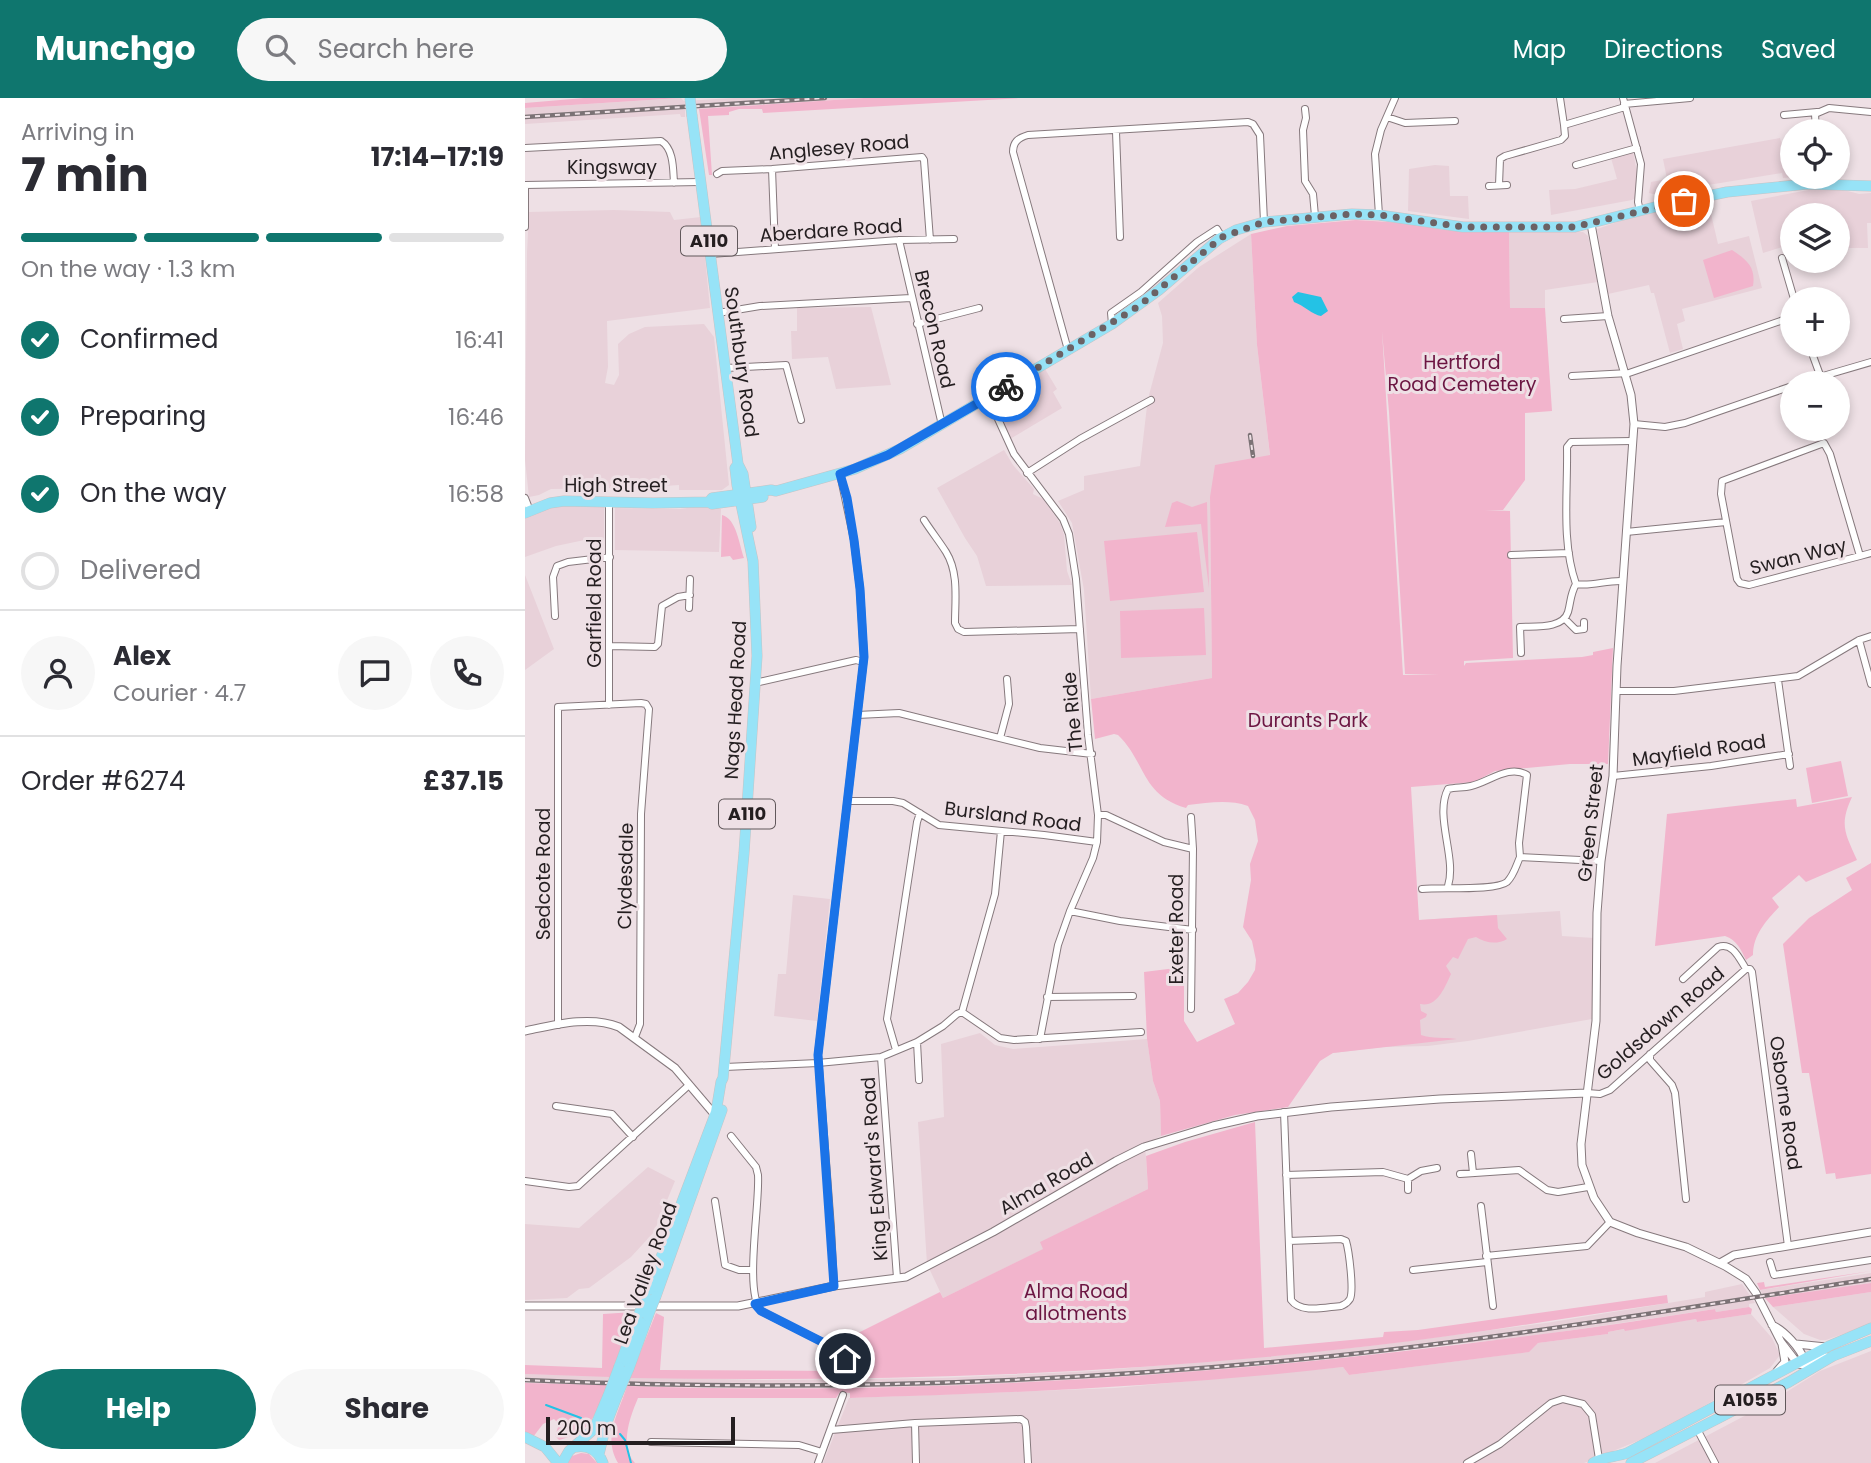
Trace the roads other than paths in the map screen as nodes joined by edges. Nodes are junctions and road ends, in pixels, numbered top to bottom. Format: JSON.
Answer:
{"nodes":[{"id":1,"x":689,"y":98,"type":"edge"},
{"id":2,"x":1395,"y":98,"type":"edge"},
{"id":3,"x":1560,"y":98,"type":"edge"},
{"id":4,"x":1690,"y":98,"type":"edge"},
{"id":5,"x":1624,"y":103,"type":"edge"},
{"id":6,"x":1305,"y":108,"type":"dead end"},
{"id":7,"x":1817,"y":112,"type":"junction"},
{"id":8,"x":1871,"y":112,"type":"edge"},
{"id":9,"x":1784,"y":116,"type":"dead end"},
{"id":10,"x":1387,"y":117,"type":"junction"},
{"id":11,"x":1814,"y":119,"type":"edge"},
{"id":12,"x":1455,"y":121,"type":"dead end"},
{"id":13,"x":1564,"y":125,"type":"junction"},
{"id":14,"x":1116,"y":132,"type":"junction"},
{"id":15,"x":525,"y":148,"type":"edge"},
{"id":16,"x":1637,"y":148,"type":"junction"},
{"id":17,"x":1576,"y":165,"type":"dead end"},
{"id":18,"x":772,"y":169,"type":"junction"},
{"id":19,"x":717,"y":174,"type":"dead end"},
{"id":20,"x":700,"y":182,"type":"junction"},
{"id":21,"x":674,"y":183,"type":"junction"},
{"id":22,"x":1507,"y":184,"type":"dead end"},
{"id":23,"x":1499,"y":185,"type":"junction"},
{"id":24,"x":1489,"y":186,"type":"dead end"},
{"id":25,"x":1871,"y":186,"type":"edge"},
{"id":26,"x":525,"y":187,"type":"edge"},
{"id":27,"x":1640,"y":211,"type":"junction"},
{"id":28,"x":1379,"y":215,"type":"junction"},
{"id":29,"x":1315,"y":216,"type":"junction"},
{"id":30,"x":1264,"y":222,"type":"junction"},
{"id":31,"x":1591,"y":225,"type":"junction"},
{"id":32,"x":525,"y":227,"type":"edge"},
{"id":33,"x":1121,"y":237,"type":"dead end"},
{"id":34,"x":954,"y":239,"type":"dead end"},
{"id":35,"x":899,"y":240,"type":"junction"},
{"id":36,"x":930,"y":240,"type":"junction"},
{"id":37,"x":775,"y":249,"type":"junction"},
{"id":38,"x":711,"y":254,"type":"junction"},
{"id":39,"x":911,"y":298,"type":"junction"},
{"id":40,"x":979,"y":308,"type":"dead end"},
{"id":41,"x":718,"y":313,"type":"junction"},
{"id":42,"x":1608,"y":316,"type":"junction"},
{"id":43,"x":1565,"y":319,"type":"dead end"},
{"id":44,"x":1780,"y":321,"type":"edge"},
{"id":45,"x":917,"y":324,"type":"junction"},
{"id":46,"x":1068,"y":350,"type":"junction"},
{"id":47,"x":1871,"y":362,"type":"edge"},
{"id":48,"x":726,"y":368,"type":"junction"},
{"id":49,"x":1836,"y":371,"type":"edge"},
{"id":50,"x":1625,"y":373,"type":"junction"},
{"id":51,"x":1572,"y":376,"type":"dead end"},
{"id":52,"x":1780,"y":390,"type":"edge"},
{"id":53,"x":988,"y":397,"type":"junction"},
{"id":54,"x":1151,"y":400,"type":"dead end"},
{"id":55,"x":801,"y":420,"type":"dead end"},
{"id":56,"x":1634,"y":424,"type":"junction"},
{"id":57,"x":942,"y":425,"type":"junction"},
{"id":58,"x":1632,"y":441,"type":"junction"},
{"id":59,"x":1027,"y":473,"type":"junction"},
{"id":60,"x":840,"y":474,"type":"junction"},
{"id":61,"x":525,"y":498,"type":"edge"},
{"id":62,"x":744,"y":498,"type":"junction"},
{"id":63,"x":609,"y":501,"type":"junction"},
{"id":64,"x":528,"y":512,"type":"edge"},
{"id":65,"x":924,"y":520,"type":"dead end"},
{"id":66,"x":1725,"y":522,"type":"junction"},
{"id":67,"x":1626,"y":532,"type":"junction"},
{"id":68,"x":1569,"y":553,"type":"junction"},
{"id":69,"x":1871,"y":553,"type":"edge"},
{"id":70,"x":1511,"y":555,"type":"dead end"},
{"id":71,"x":610,"y":556,"type":"junction"},
{"id":72,"x":1860,"y":556,"type":"junction"},
{"id":73,"x":690,"y":579,"type":"dead end"},
{"id":74,"x":1623,"y":581,"type":"junction"},
{"id":75,"x":1576,"y":584,"type":"junction"},
{"id":76,"x":690,"y":594,"type":"junction"},
{"id":77,"x":689,"y":608,"type":"dead end"},
{"id":78,"x":555,"y":616,"type":"dead end"},
{"id":79,"x":1565,"y":619,"type":"junction"},
{"id":80,"x":1584,"y":622,"type":"dead end"},
{"id":81,"x":1080,"y":629,"type":"junction"},
{"id":82,"x":1871,"y":636,"type":"edge"},
{"id":83,"x":1859,"y":640,"type":"junction"},
{"id":84,"x":610,"y":646,"type":"junction"},
{"id":85,"x":1521,"y":653,"type":"dead end"},
{"id":86,"x":863,"y":662,"type":"junction"},
{"id":87,"x":1007,"y":679,"type":"dead end"},
{"id":88,"x":1778,"y":680,"type":"junction"},
{"id":89,"x":755,"y":683,"type":"junction"},
{"id":90,"x":1871,"y":684,"type":"edge"},
{"id":91,"x":1616,"y":691,"type":"junction"},
{"id":92,"x":609,"y":705,"type":"junction"},
{"id":93,"x":857,"y":715,"type":"junction"},
{"id":94,"x":1000,"y":738,"type":"junction"},
{"id":95,"x":1092,"y":754,"type":"junction"},
{"id":96,"x":1789,"y":754,"type":"junction"},
{"id":97,"x":1790,"y":766,"type":"dead end"},
{"id":98,"x":1612,"y":776,"type":"junction"},
{"id":99,"x":848,"y":801,"type":"junction"},
{"id":100,"x":920,"y":813,"type":"junction"},
{"id":101,"x":1098,"y":815,"type":"junction"},
{"id":102,"x":1191,"y":817,"type":"dead end"},
{"id":103,"x":1001,"y":831,"type":"junction"},
{"id":104,"x":1097,"y":842,"type":"junction"},
{"id":105,"x":1193,"y":849,"type":"junction"},
{"id":106,"x":1520,"y":857,"type":"junction"},
{"id":107,"x":1601,"y":861,"type":"junction"},
{"id":108,"x":1448,"y":886,"type":"junction"},
{"id":109,"x":1422,"y":889,"type":"dead end"},
{"id":110,"x":1070,"y":911,"type":"junction"},
{"id":111,"x":1192,"y":930,"type":"junction"},
{"id":112,"x":1746,"y":970,"type":"junction"},
{"id":113,"x":1683,"y":979,"type":"dead end"},
{"id":114,"x":1133,"y":996,"type":"dead end"},
{"id":115,"x":1047,"y":997,"type":"junction"},
{"id":116,"x":1191,"y":1009,"type":"dead end"},
{"id":117,"x":962,"y":1012,"type":"junction"},
{"id":118,"x":558,"y":1025,"type":"junction"},
{"id":119,"x":525,"y":1031,"type":"edge"},
{"id":120,"x":1141,"y":1032,"type":"dead end"},
{"id":121,"x":635,"y":1037,"type":"junction"},
{"id":122,"x":1040,"y":1039,"type":"junction"},
{"id":123,"x":917,"y":1042,"type":"junction"},
{"id":124,"x":896,"y":1050,"type":"junction"},
{"id":125,"x":1650,"y":1054,"type":"junction"},
{"id":126,"x":881,"y":1057,"type":"junction"},
{"id":127,"x":818,"y":1063,"type":"junction"},
{"id":128,"x":725,"y":1067,"type":"junction"},
{"id":129,"x":723,"y":1078,"type":"joint"},
{"id":130,"x":919,"y":1080,"type":"dead end"},
{"id":131,"x":689,"y":1085,"type":"junction"},
{"id":132,"x":1587,"y":1093,"type":"junction"},
{"id":133,"x":703,"y":1101,"type":"junction"},
{"id":134,"x":722,"y":1102,"type":"junction"},
{"id":135,"x":556,"y":1106,"type":"dead end"},
{"id":136,"x":1285,"y":1112,"type":"junction"},
{"id":137,"x":715,"y":1115,"type":"junction"},
{"id":138,"x":731,"y":1136,"type":"dead end"},
{"id":139,"x":633,"y":1137,"type":"junction"},
{"id":140,"x":1471,"y":1154,"type":"dead end"},
{"id":141,"x":1437,"y":1168,"type":"dead end"},
{"id":142,"x":1472,"y":1173,"type":"junction"},
{"id":143,"x":1460,"y":1174,"type":"dead end"},
{"id":144,"x":1286,"y":1175,"type":"junction"},
{"id":145,"x":1408,"y":1179,"type":"junction"},
{"id":146,"x":525,"y":1181,"type":"edge"},
{"id":147,"x":1588,"y":1187,"type":"junction"},
{"id":148,"x":1408,"y":1190,"type":"dead end"},
{"id":149,"x":1686,"y":1199,"type":"dead end"},
{"id":150,"x":715,"y":1201,"type":"dead end"},
{"id":151,"x":1481,"y":1206,"type":"dead end"},
{"id":152,"x":1610,"y":1222,"type":"junction"},
{"id":153,"x":1871,"y":1232,"type":"edge"},
{"id":154,"x":1289,"y":1241,"type":"junction"},
{"id":155,"x":1788,"y":1246,"type":"junction"},
{"id":156,"x":1487,"y":1259,"type":"junction"},
{"id":157,"x":1871,"y":1260,"type":"edge"},
{"id":158,"x":1770,"y":1262,"type":"dead end"},
{"id":159,"x":1720,"y":1263,"type":"junction"},
{"id":160,"x":753,"y":1270,"type":"junction"},
{"id":161,"x":1413,"y":1270,"type":"dead end"},
{"id":162,"x":1773,"y":1274,"type":"junction"},
{"id":163,"x":897,"y":1278,"type":"junction"},
{"id":164,"x":1763,"y":1279,"type":"dead end"},
{"id":165,"x":834,"y":1286,"type":"junction"},
{"id":166,"x":651,"y":1297,"type":"junction"},
{"id":167,"x":755,"y":1304,"type":"junction"},
{"id":168,"x":525,"y":1306,"type":"edge"},
{"id":169,"x":1493,"y":1306,"type":"dead end"},
{"id":170,"x":1772,"y":1325,"type":"junction"},
{"id":171,"x":1870,"y":1329,"type":"edge"},
{"id":172,"x":1871,"y":1341,"type":"edge"},
{"id":173,"x":1781,"y":1342,"type":"junction"},
{"id":174,"x":1795,"y":1344,"type":"junction"},
{"id":175,"x":1831,"y":1351,"type":"junction"},
{"id":176,"x":1803,"y":1365,"type":"junction"},
{"id":177,"x":849,"y":1372,"type":"dead end"},
{"id":178,"x":1770,"y":1379,"type":"junction"},
{"id":179,"x":843,"y":1395,"type":"dead end"},
{"id":180,"x":613,"y":1396,"type":"junction"},
{"id":181,"x":915,"y":1423,"type":"junction"},
{"id":182,"x":1697,"y":1429,"type":"junction"},
{"id":183,"x":831,"y":1430,"type":"junction"},
{"id":184,"x":525,"y":1437,"type":"edge"},
{"id":185,"x":651,"y":1442,"type":"dead end"},
{"id":186,"x":545,"y":1447,"type":"junction"},
{"id":187,"x":574,"y":1448,"type":"junction"},
{"id":188,"x":823,"y":1452,"type":"junction"},
{"id":189,"x":602,"y":1461,"type":"edge"},
{"id":190,"x":1602,"y":1461,"type":"edge"},
{"id":191,"x":560,"y":1463,"type":"edge"},
{"id":192,"x":818,"y":1463,"type":"edge"},
{"id":193,"x":916,"y":1463,"type":"edge"},
{"id":194,"x":1028,"y":1463,"type":"edge"},
{"id":195,"x":1467,"y":1463,"type":"edge"},
{"id":196,"x":1631,"y":1463,"type":"edge"},
{"id":197,"x":1715,"y":1463,"type":"edge"}],
"edges":[{"from":1,"to":20,"type":"main road","name":"Southbury Road","number":"A110","bridge":true},
{"from":2,"to":10,"type":"street"},
{"from":3,"to":13,"type":"street"},
{"from":4,"to":5,"type":"street"},
{"from":5,"to":13,"type":"street"},
{"from":5,"to":16,"type":"street"},
{"from":6,"to":29,"type":"street"},
{"from":7,"to":8,"type":"street"},
{"from":7,"to":9,"type":"street"},
{"from":7,"to":11,"type":"street"},
{"from":10,"to":12,"type":"street"},
{"from":10,"to":28,"type":"street"},
{"from":13,"to":23,"type":"street"},
{"from":14,"to":30,"type":"street"},
{"from":14,"to":33,"type":"street"},
{"from":14,"to":46,"type":"street"},
{"from":15,"to":21,"type":"street"},
{"from":16,"to":17,"type":"street"},
{"from":16,"to":27,"type":"street"},
{"from":18,"to":19,"type":"street","name":"Anglesey Road"},
{"from":18,"to":36,"type":"street","name":"Anglesey Road"},
{"from":18,"to":37,"type":"street"},
{"from":20,"to":21,"type":"street","name":"Kingsway"},
{"from":20,"to":38,"type":"main road","name":"Southbury Road","number":"A110"},
{"from":21,"to":26,"type":"street","name":"Kingsway"},
{"from":22,"to":23,"type":"street"},
{"from":23,"to":24,"type":"street"},
{"from":25,"to":27,"type":"main road"},
{"from":26,"to":32,"type":"street"},
{"from":27,"to":31,"type":"main road"},
{"from":28,"to":29,"type":"main road"},
{"from":28,"to":31,"type":"main road"},
{"from":29,"to":30,"type":"main road"},
{"from":30,"to":46,"type":"main road","name":"High Street"},
{"from":31,"to":42,"type":"street","name":"Green Street"},
{"from":34,"to":36,"type":"street","name":"Aberdare Road"},
{"from":35,"to":36,"type":"street","name":"Aberdare Road"},
{"from":35,"to":37,"type":"street","name":"Aberdare Road"},
{"from":35,"to":39,"type":"street","name":"Brecon Road"},
{"from":37,"to":38,"type":"street","name":"Aberdare Road"},
{"from":38,"to":41,"type":"main road","name":"Southbury Road","number":"A110"},
{"from":39,"to":41,"type":"street"},
{"from":39,"to":45,"type":"street","name":"Brecon Road"},
{"from":40,"to":45,"type":"street"},
{"from":41,"to":48,"type":"main road","name":"Southbury Road","number":"A110"},
{"from":42,"to":43,"type":"street"},
{"from":42,"to":50,"type":"street","name":"Green Street"},
{"from":44,"to":50,"type":"street"},
{"from":45,"to":57,"type":"street","name":"Brecon Road"},
{"from":46,"to":53,"type":"main road","name":"High Street"},
{"from":47,"to":49,"type":"street"},
{"from":48,"to":55,"type":"street"},
{"from":48,"to":62,"type":"main road","name":"Southbury Road","number":"A110"},
{"from":50,"to":51,"type":"street"},
{"from":50,"to":56,"type":"street","name":"Green Street"},
{"from":52,"to":56,"type":"street"},
{"from":53,"to":57,"type":"main road","name":"High Street"},
{"from":53,"to":59,"type":"street","name":"The Ride"},
{"from":54,"to":59,"type":"street"},
{"from":56,"to":58,"type":"street","name":"Green Street"},
{"from":57,"to":60,"type":"main road","name":"High Street"},
{"from":58,"to":67,"type":"street","name":"Green Street"},
{"from":58,"to":68,"type":"street"},
{"from":59,"to":81,"type":"street","name":"The Ride"},
{"from":60,"to":62,"type":"main road","name":"High Street"},
{"from":60,"to":86,"type":"street"},
{"from":61,"to":64,"type":"street"},
{"from":62,"to":63,"type":"main road","name":"High Street"},
{"from":62,"to":89,"type":"main road","name":"Nags Head Road","number":"A110"},
{"from":63,"to":64,"type":"main road","name":"High Street"},
{"from":63,"to":71,"type":"street","name":"Garfield Road"},
{"from":65,"to":81,"type":"street"},
{"from":66,"to":67,"type":"street"},
{"from":66,"to":72,"type":"street","name":"Swan Way"},
{"from":66,"to":72,"type":"street","name":"Swan Way"},
{"from":67,"to":74,"type":"street","name":"Green Street"},
{"from":68,"to":70,"type":"street"},
{"from":68,"to":75,"type":"street"},
{"from":69,"to":72,"type":"street","name":"Swan Way"},
{"from":71,"to":78,"type":"street"},
{"from":71,"to":84,"type":"street","name":"Garfield Road"},
{"from":73,"to":76,"type":"street"},
{"from":74,"to":75,"type":"street"},
{"from":74,"to":91,"type":"street","name":"Green Street"},
{"from":75,"to":79,"type":"street"},
{"from":76,"to":77,"type":"street"},
{"from":76,"to":84,"type":"street"},
{"from":79,"to":80,"type":"street"},
{"from":79,"to":85,"type":"street"},
{"from":81,"to":95,"type":"street","name":"The Ride"},
{"from":82,"to":83,"type":"street"},
{"from":83,"to":88,"type":"street"},
{"from":83,"to":90,"type":"street"},
{"from":84,"to":92,"type":"street","name":"Garfield Road"},
{"from":86,"to":89,"type":"street"},
{"from":86,"to":93,"type":"street"},
{"from":87,"to":94,"type":"street"},
{"from":88,"to":91,"type":"street"},
{"from":88,"to":96,"type":"street"},
{"from":89,"to":128,"type":"main road","name":"Nags Head Road","number":"A110"},
{"from":91,"to":98,"type":"street","name":"Green Street"},
{"from":92,"to":118,"type":"street","name":"Sedcote Road"},
{"from":92,"to":121,"type":"street","name":"Clydesdale"},
{"from":93,"to":94,"type":"street"},
{"from":93,"to":99,"type":"street"},
{"from":94,"to":95,"type":"street"},
{"from":95,"to":101,"type":"street","name":"The Ride"},
{"from":96,"to":97,"type":"street"},
{"from":96,"to":98,"type":"street","name":"Mayfield Road"},
{"from":98,"to":107,"type":"street","name":"Green Street"},
{"from":99,"to":100,"type":"street","name":"Bursland Road"},
{"from":99,"to":127,"type":"street"},
{"from":100,"to":103,"type":"street","name":"Bursland Road"},
{"from":100,"to":124,"type":"street"},
{"from":101,"to":104,"type":"street","name":"The Ride"},
{"from":101,"to":105,"type":"street","name":"Exeter Road"},
{"from":102,"to":105,"type":"street","name":"Exeter Road"},
{"from":103,"to":104,"type":"street","name":"Bursland Road"},
{"from":103,"to":117,"type":"street"},
{"from":104,"to":110,"type":"street","name":"The Ride"},
{"from":105,"to":111,"type":"street","name":"Exeter Road"},
{"from":106,"to":107,"type":"street"},
{"from":106,"to":108,"type":"street"},
{"from":106,"to":108,"type":"street"},
{"from":107,"to":132,"type":"street","name":"Green Street"},
{"from":108,"to":109,"type":"street"},
{"from":110,"to":111,"type":"street"},
{"from":110,"to":115,"type":"street","name":"The Ride"},
{"from":111,"to":116,"type":"street","name":"Exeter Road"},
{"from":112,"to":113,"type":"street","name":"Goldsdown Road"},
{"from":112,"to":125,"type":"street","name":"Goldsdown Road"},
{"from":112,"to":155,"type":"street","name":"Osborne Road"},
{"from":114,"to":115,"type":"street"},
{"from":115,"to":122,"type":"street","name":"The Ride"},
{"from":117,"to":122,"type":"street"},
{"from":117,"to":123,"type":"street"},
{"from":118,"to":119,"type":"street"},
{"from":118,"to":121,"type":"street"},
{"from":120,"to":122,"type":"street"},
{"from":121,"to":131,"type":"street"},
{"from":123,"to":124,"type":"street"},
{"from":123,"to":130,"type":"street"},
{"from":124,"to":126,"type":"street"},
{"from":125,"to":132,"type":"street","name":"Goldsdown Road"},
{"from":125,"to":149,"type":"street"},
{"from":126,"to":127,"type":"street"},
{"from":126,"to":163,"type":"street","name":"King Edward's Road"},
{"from":127,"to":128,"type":"street"},
{"from":127,"to":165,"type":"street"},
{"from":128,"to":129,"type":"main road","name":"Nags Head Road","number":"A110"},
{"from":129,"to":134,"type":"main road","name":"Lea Valley Road","number":"A110"},
{"from":131,"to":133,"type":"street"},
{"from":131,"to":139,"type":"street"},
{"from":132,"to":136,"type":"street","name":"Alma Road"},
{"from":132,"to":147,"type":"street","name":"Green Street"},
{"from":133,"to":134,"type":"street"},
{"from":133,"to":137,"type":"street"},
{"from":134,"to":137,"type":"main road","name":"Lea Valley Road"},
{"from":134,"to":166,"type":"main road","name":"Lea Valley Road","number":"A110"},
{"from":135,"to":139,"type":"street"},
{"from":136,"to":144,"type":"street"},
{"from":136,"to":163,"type":"street","name":"Alma Road"},
{"from":137,"to":166,"type":"main road","name":"Lea Valley Road","number":"A110"},
{"from":138,"to":160,"type":"street"},
{"from":139,"to":146,"type":"street"},
{"from":140,"to":142,"type":"street"},
{"from":141,"to":145,"type":"street"},
{"from":142,"to":143,"type":"street"},
{"from":142,"to":147,"type":"street"},
{"from":144,"to":145,"type":"street"},
{"from":144,"to":154,"type":"street"},
{"from":145,"to":148,"type":"street"},
{"from":147,"to":152,"type":"street","name":"Green Street"},
{"from":150,"to":160,"type":"street"},
{"from":151,"to":156,"type":"street"},
{"from":152,"to":156,"type":"street"},
{"from":152,"to":159,"type":"street"},
{"from":153,"to":155,"type":"street"},
{"from":154,"to":154,"type":"street"},
{"from":155,"to":159,"type":"street"},
{"from":156,"to":161,"type":"street"},
{"from":156,"to":169,"type":"street"},
{"from":157,"to":162,"type":"street"},
{"from":158,"to":162,"type":"street"},
{"from":159,"to":170,"type":"street"},
{"from":160,"to":167,"type":"street"},
{"from":162,"to":164,"type":"street"},
{"from":163,"to":165,"type":"street","name":"Alma Road"},
{"from":165,"to":167,"type":"street","name":"Alma Road"},
{"from":166,"to":180,"type":"main road","name":"Lea Valley Road","number":"A110","bridge":true},
{"from":167,"to":168,"type":"street","name":"Alma Road"},
{"from":167,"to":177,"type":"street"},
{"from":170,"to":173,"type":"street"},
{"from":170,"to":174,"type":"street"},
{"from":171,"to":175,"type":"main road","number":"A1055"},
{"from":172,"to":175,"type":"main road","number":"A1055"},
{"from":173,"to":176,"type":"street"},
{"from":173,"to":178,"type":"street"},
{"from":174,"to":175,"type":"street"},
{"from":174,"to":176,"type":"street"},
{"from":175,"to":176,"type":"main road","number":"A1055"},
{"from":176,"to":178,"type":"main road","number":"A1055"},
{"from":176,"to":182,"type":"main road","number":"A1055"},
{"from":178,"to":190,"type":"main road","number":"A1055"},
{"from":179,"to":183,"type":"street"},
{"from":180,"to":187,"type":"main road","name":"Lea Valley Road","number":"A110"},
{"from":180,"to":189,"type":"main road","name":"Lea Valley Road","number":"A110"},
{"from":181,"to":183,"type":"street"},
{"from":181,"to":193,"type":"street"},
{"from":181,"to":194,"type":"street"},
{"from":182,"to":196,"type":"main road","number":"A1055"},
{"from":182,"to":197,"type":"street"},
{"from":183,"to":188,"type":"street"},
{"from":184,"to":186,"type":"main road"},
{"from":185,"to":188,"type":"street"},
{"from":186,"to":187,"type":"main road"},
{"from":186,"to":191,"type":"main road"},
{"from":187,"to":189,"type":"main road"},
{"from":187,"to":191,"type":"main road","name":"Lea Valley Road"},
{"from":188,"to":192,"type":"street"},
{"from":190,"to":195,"type":"street"}]}
